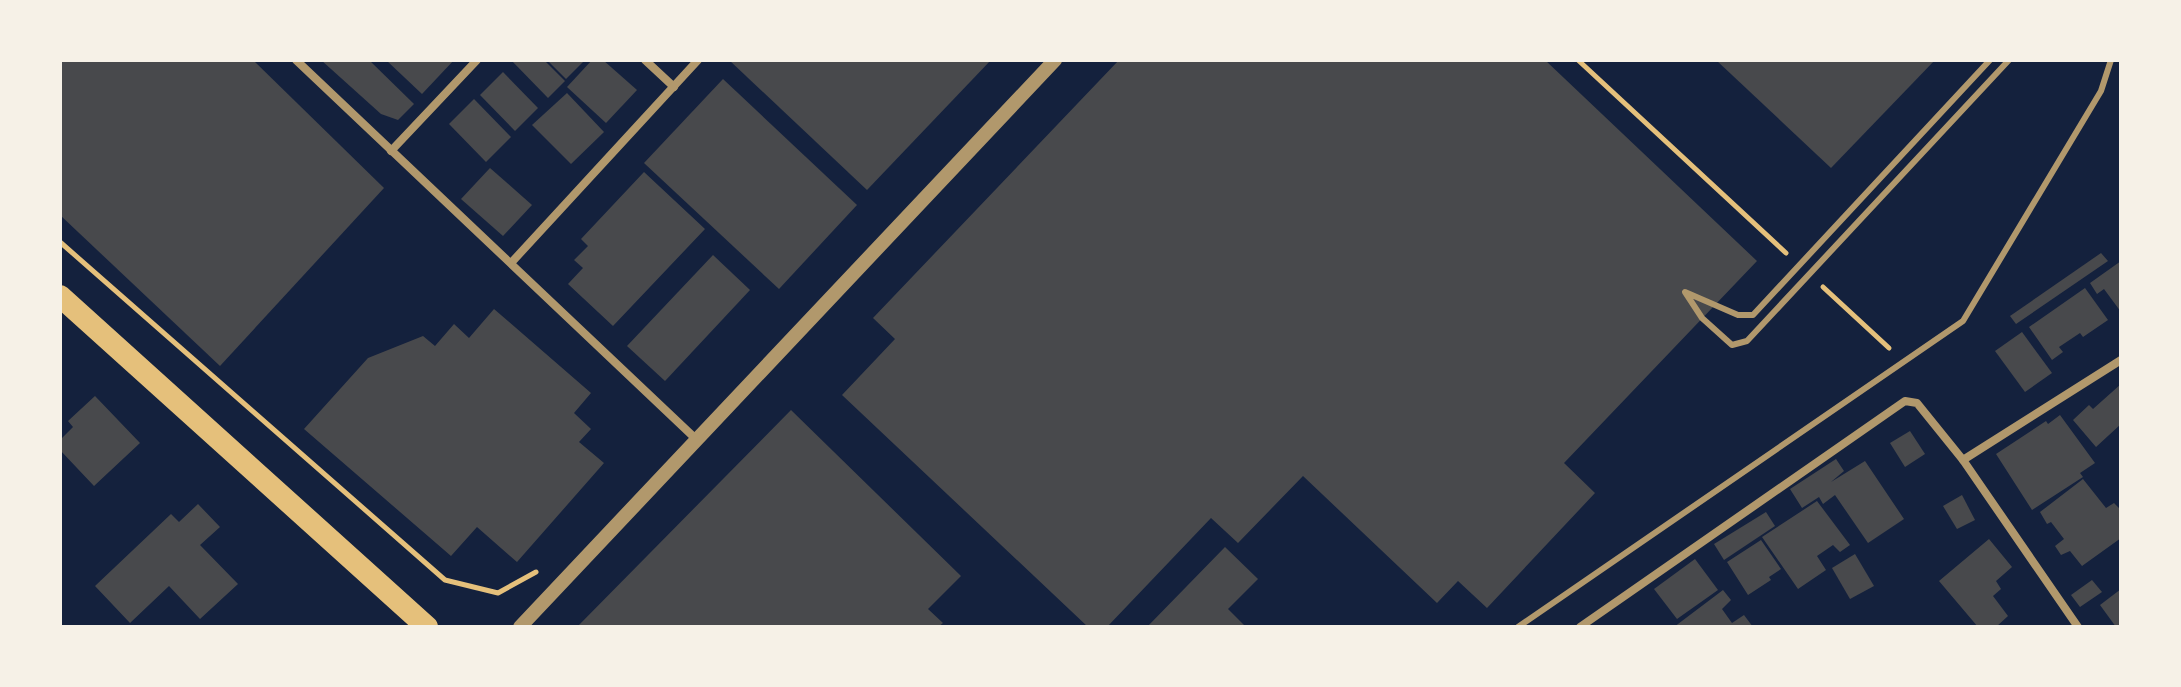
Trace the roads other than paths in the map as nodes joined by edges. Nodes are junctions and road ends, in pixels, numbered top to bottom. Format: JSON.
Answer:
{"nodes":[{"id":1,"x":296,"y":60,"type":"edge"},
{"id":2,"x":477,"y":60,"type":"edge"},
{"id":3,"x":645,"y":60,"type":"edge"},
{"id":4,"x":698,"y":60,"type":"edge"},
{"id":5,"x":1055,"y":60,"type":"edge"},
{"id":6,"x":1990,"y":60,"type":"edge"},
{"id":7,"x":2009,"y":60,"type":"edge"},
{"id":8,"x":2111,"y":60,"type":"edge"},
{"id":9,"x":674,"y":87,"type":"junction"},
{"id":10,"x":391,"y":151,"type":"junction"},
{"id":11,"x":511,"y":263,"type":"junction"},
{"id":12,"x":60,"y":296,"type":"edge"},
{"id":13,"x":2121,"y":360,"type":"edge"},
{"id":14,"x":697,"y":440,"type":"junction"},
{"id":15,"x":1963,"y":460,"type":"junction"},
{"id":16,"x":427,"y":627,"type":"edge"},
{"id":17,"x":520,"y":627,"type":"edge"},
{"id":18,"x":1518,"y":627,"type":"edge"},
{"id":19,"x":1580,"y":627,"type":"edge"},
{"id":20,"x":2078,"y":627,"type":"edge"}],
"edges":[{"from":1,"to":10,"type":"street"},
{"from":2,"to":10,"type":"street"},
{"from":3,"to":9,"type":"street"},
{"from":4,"to":9,"type":"street"},
{"from":5,"to":14,"type":"street"},
{"from":6,"to":7,"type":"lane"},
{"from":8,"to":18,"type":"lane"},
{"from":9,"to":11,"type":"street"},
{"from":10,"to":11,"type":"street"},
{"from":11,"to":14,"type":"street"},
{"from":12,"to":16,"type":"highway"},
{"from":13,"to":15,"type":"street"},
{"from":14,"to":17,"type":"street"},
{"from":15,"to":19,"type":"street"},
{"from":15,"to":20,"type":"street"}]}
